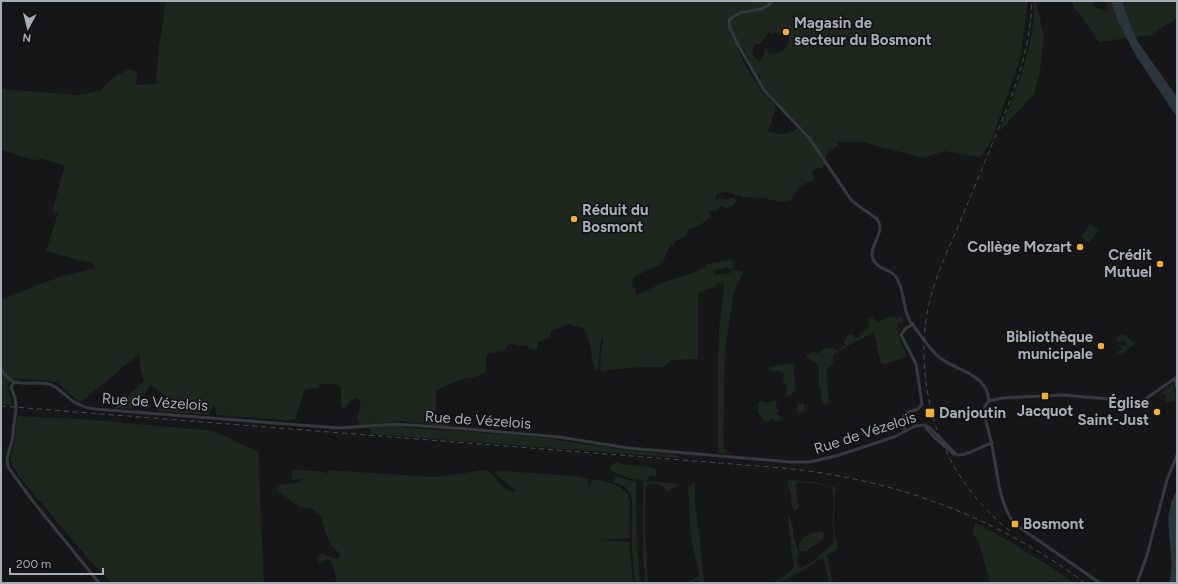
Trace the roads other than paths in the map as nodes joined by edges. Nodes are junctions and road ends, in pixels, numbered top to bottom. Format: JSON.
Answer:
{"nodes":[{"id":1,"x":771,"y":1,"type":"edge"},
{"id":2,"x":913,"y":324,"type":"junction"},
{"id":3,"x":1,"y":369,"type":"edge"},
{"id":4,"x":1176,"y":378,"type":"edge"},
{"id":5,"x":14,"y":382,"type":"junction"},
{"id":6,"x":1177,"y":388,"type":"edge"},
{"id":7,"x":989,"y":401,"type":"junction"},
{"id":8,"x":919,"y":425,"type":"junction"},
{"id":9,"x":905,"y":430,"type":"junction"},
{"id":10,"x":992,"y":444,"type":"junction"},
{"id":11,"x":955,"y":454,"type":"junction"},
{"id":12,"x":1177,"y":455,"type":"edge"},
{"id":13,"x":99,"y":583,"type":"edge"},
{"id":14,"x":1100,"y":583,"type":"edge"},
{"id":15,"x":1137,"y":583,"type":"edge"}],
"edges":[{"from":1,"to":2,"type":"street"},
{"from":2,"to":7,"type":"street"},
{"from":2,"to":9,"type":"street"},
{"from":3,"to":5,"type":"street"},
{"from":4,"to":6,"type":"street"},
{"from":4,"to":7,"type":"street"},
{"from":5,"to":9,"type":"street","name":"Rue de Vézelois"},
{"from":5,"to":13,"type":"street"},
{"from":7,"to":10,"type":"street"},
{"from":8,"to":9,"type":"street","name":"Rue de Vézelois"},
{"from":8,"to":11,"type":"street"},
{"from":8,"to":11,"type":"street","name":"Rue de Vézelois"},
{"from":10,"to":11,"type":"street"},
{"from":10,"to":14,"type":"street"},
{"from":12,"to":15,"type":"street"}]}
